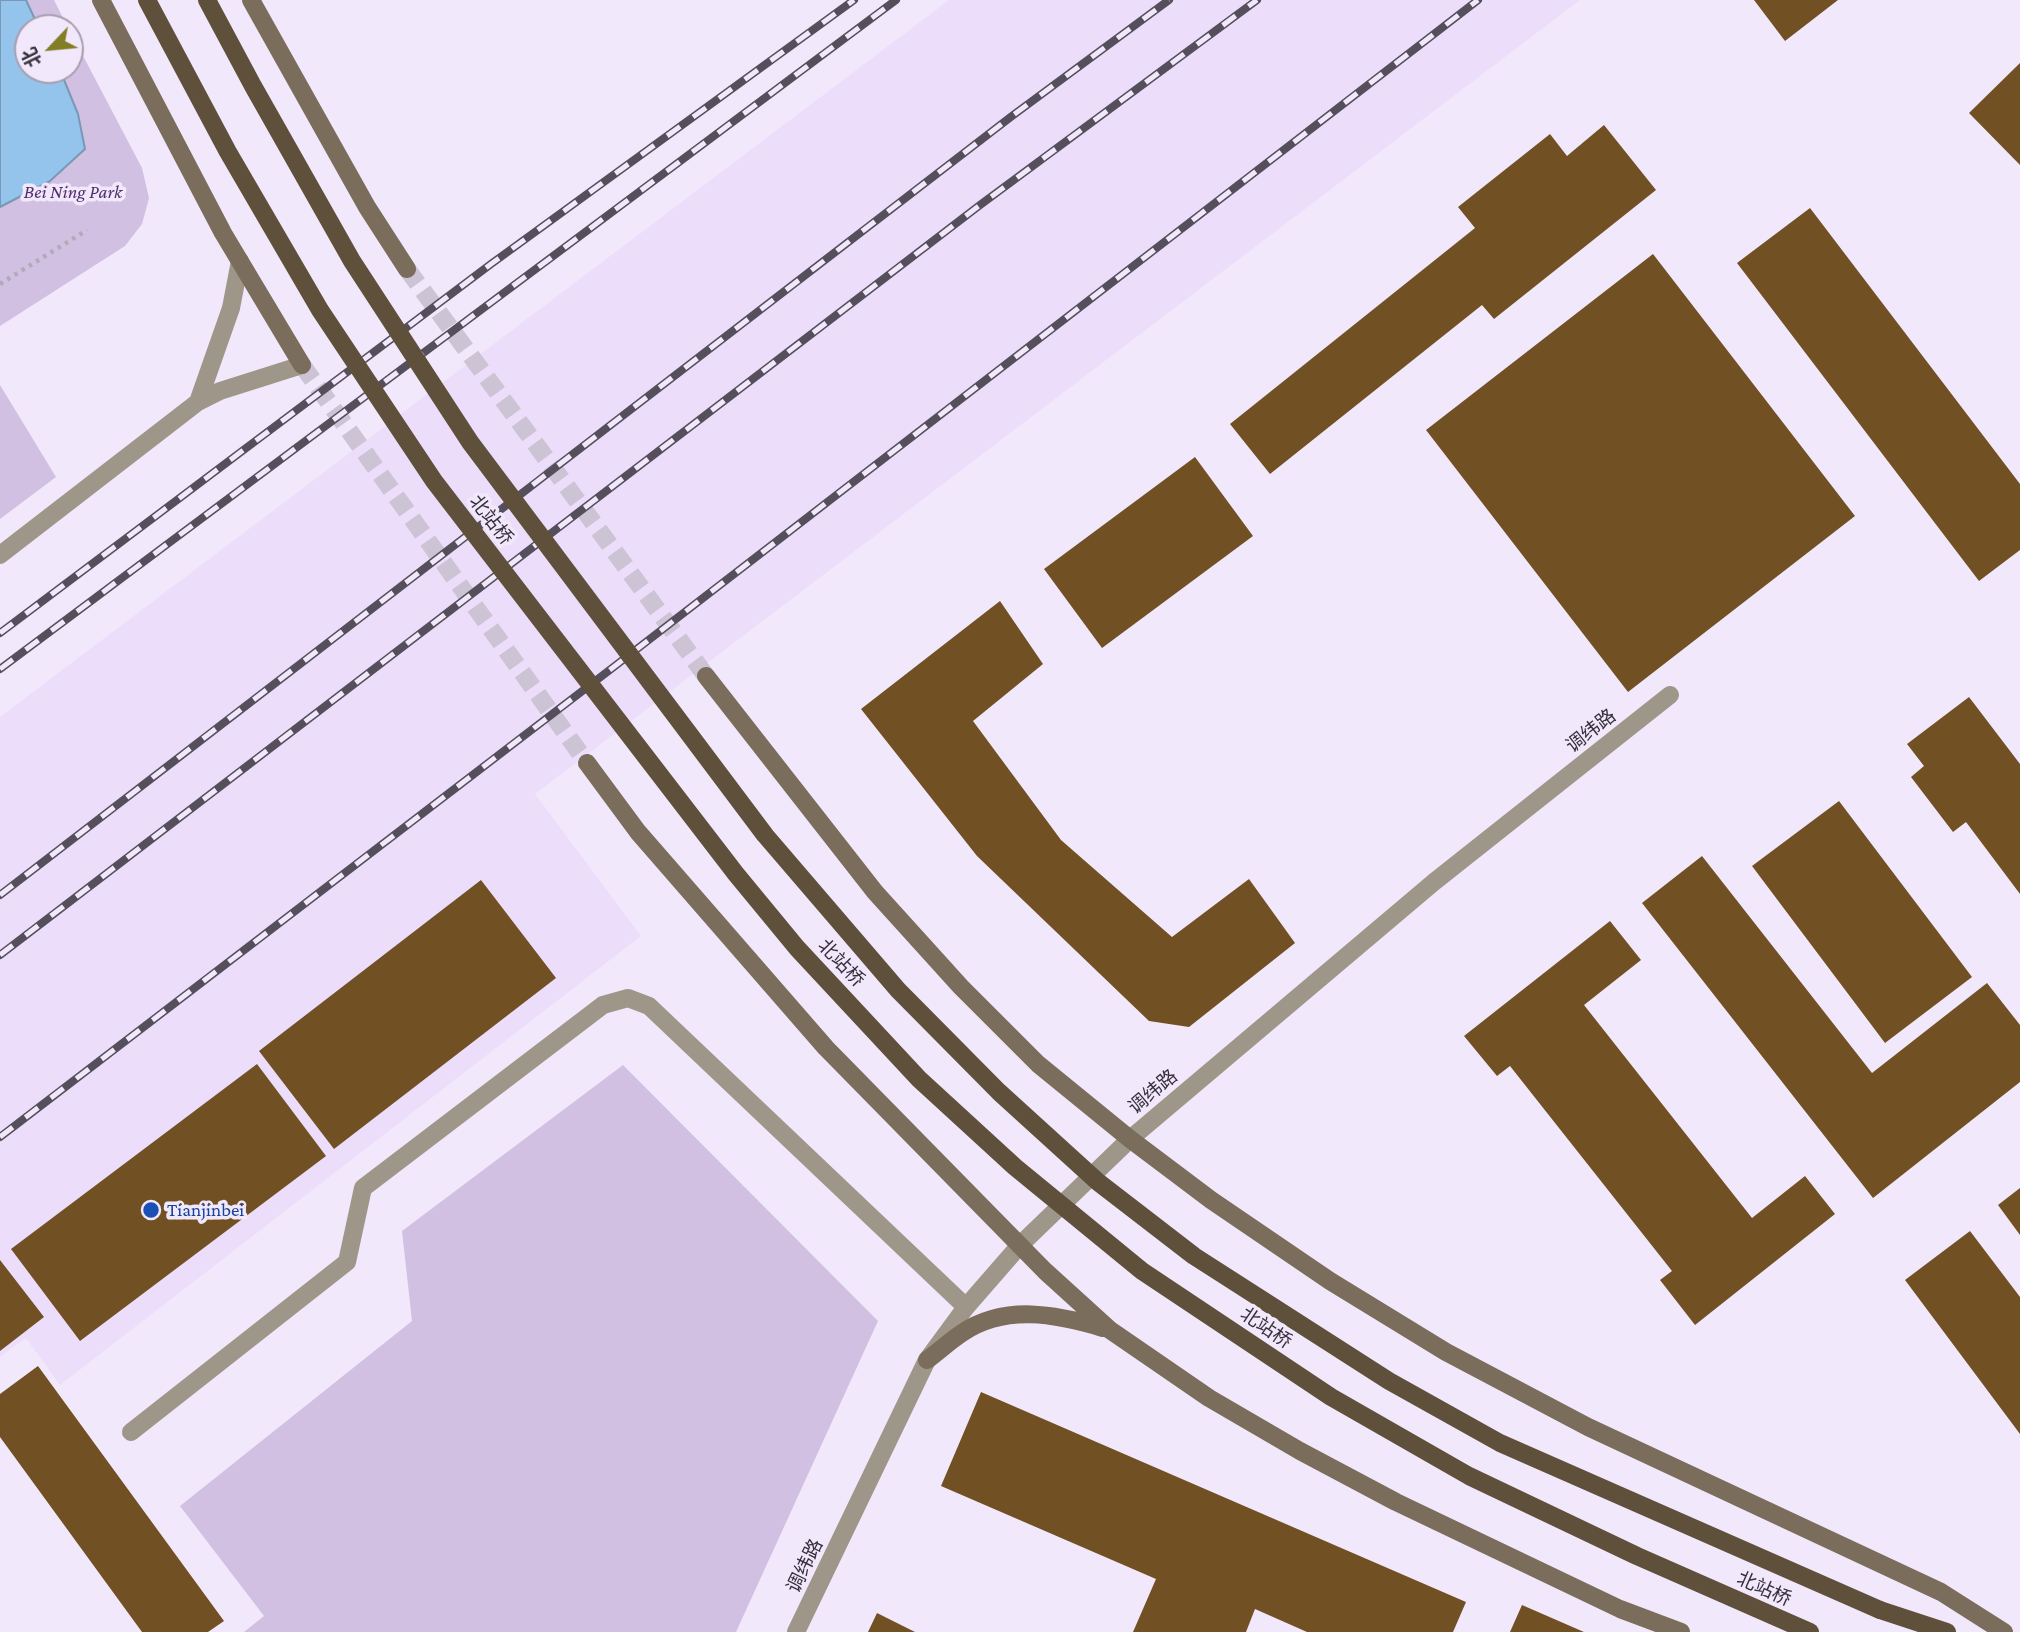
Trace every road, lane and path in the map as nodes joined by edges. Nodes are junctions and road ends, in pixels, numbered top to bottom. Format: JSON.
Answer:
{"nodes":[{"id":1,"x":101,"y":0,"type":"edge"},
{"id":2,"x":147,"y":0,"type":"edge"},
{"id":3,"x":207,"y":0,"type":"edge"},
{"id":4,"x":251,"y":0,"type":"edge"},
{"id":5,"x":87,"y":230,"type":"dead end"},
{"id":6,"x":240,"y":261,"type":"junction"},
{"id":7,"x":407,"y":269,"type":"tunnel mouth"},
{"id":8,"x":0,"y":284,"type":"edge"},
{"id":9,"x":302,"y":365,"type":"joint"},
{"id":10,"x":198,"y":402,"type":"junction"},
{"id":11,"x":0,"y":555,"type":"edge"},
{"id":12,"x":706,"y":676,"type":"tunnel mouth"},
{"id":13,"x":1670,"y":695,"type":"dead end"},
{"id":14,"x":587,"y":764,"type":"tunnel mouth"},
{"id":15,"x":1130,"y":1139,"type":"junction"},
{"id":16,"x":1020,"y":1245,"type":"junction"},
{"id":17,"x":966,"y":1307,"type":"junction"},
{"id":18,"x":1110,"y":1330,"type":"junction"},
{"id":19,"x":927,"y":1360,"type":"junction"},
{"id":20,"x":131,"y":1432,"type":"dead end"},
{"id":21,"x":796,"y":1632,"type":"edge"},
{"id":22,"x":1681,"y":1632,"type":"edge"},
{"id":23,"x":1810,"y":1632,"type":"edge"},
{"id":24,"x":1947,"y":1632,"type":"edge"},
{"id":25,"x":2004,"y":1632,"type":"edge"}],
"edges":[{"from":1,"to":6,"type":"main road"},
{"from":2,"to":23,"type":"main road","name":"北站桥","bridge":true},
{"from":3,"to":24,"type":"main road","name":"北站桥","bridge":true},
{"from":4,"to":7,"type":"main road"},
{"from":5,"to":8,"type":"path"},
{"from":6,"to":9,"type":"main road"},
{"from":6,"to":10,"type":"street"},
{"from":9,"to":10,"type":"street"},
{"from":10,"to":11,"type":"street"},
{"from":12,"to":15,"type":"main road"},
{"from":13,"to":15,"type":"street","name":"调纬路"},
{"from":14,"to":16,"type":"main road"},
{"from":15,"to":16,"type":"street","name":"调纬路"},
{"from":15,"to":25,"type":"main road"},
{"from":16,"to":17,"type":"street","name":"调纬路"},
{"from":16,"to":18,"type":"main road"},
{"from":17,"to":19,"type":"street","name":"调纬路"},
{"from":17,"to":20,"type":"street"},
{"from":18,"to":19,"type":"main road"},
{"from":18,"to":22,"type":"main road"},
{"from":19,"to":21,"type":"street","name":"调纬路"}]}
